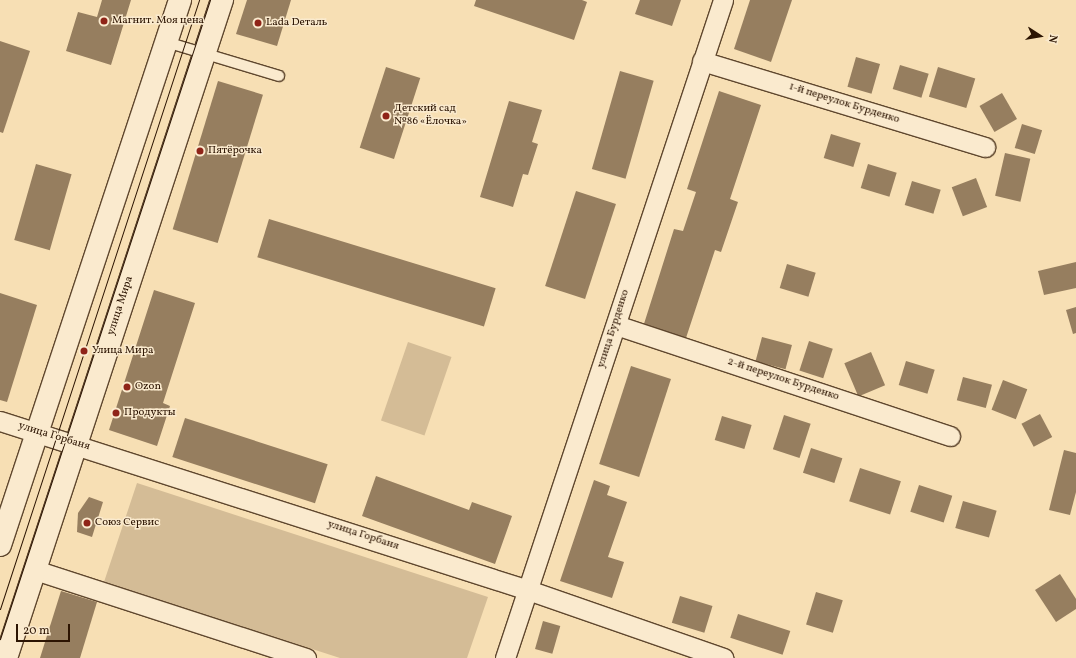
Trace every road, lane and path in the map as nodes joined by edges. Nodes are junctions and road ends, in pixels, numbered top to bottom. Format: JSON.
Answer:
{"nodes":[{"id":1,"x":180,"y":0,"type":"edge"},
{"id":2,"x":222,"y":0,"type":"edge"},
{"id":3,"x":723,"y":0,"type":"edge"},
{"id":4,"x":166,"y":42,"type":"junction"},
{"id":5,"x":204,"y":54,"type":"junction"},
{"id":6,"x":702,"y":61,"type":"junction"},
{"id":7,"x":279,"y":76,"type":"dead end"},
{"id":8,"x":985,"y":147,"type":"dead end"},
{"id":9,"x":616,"y":325,"type":"junction"},
{"id":10,"x":0,"y":420,"type":"edge"},
{"id":11,"x":37,"y":432,"type":"junction"},
{"id":12,"x":950,"y":436,"type":"dead end"},
{"id":13,"x":76,"y":444,"type":"junction"},
{"id":14,"x":0,"y":545,"type":"edge"},
{"id":15,"x":35,"y":570,"type":"junction"},
{"id":16,"x":528,"y":590,"type":"junction"},
{"id":17,"x":6,"y":658,"type":"edge"},
{"id":18,"x":306,"y":658,"type":"edge"},
{"id":19,"x":505,"y":658,"type":"edge"},
{"id":20,"x":723,"y":658,"type":"edge"}],
"edges":[{"from":1,"to":4,"type":"street"},
{"from":2,"to":5,"type":"street","name":"улица Мира"},
{"from":3,"to":6,"type":"street","name":"улица Бурденко"},
{"from":4,"to":5,"type":"lane"},
{"from":4,"to":11,"type":"street"},
{"from":5,"to":7,"type":"lane"},
{"from":5,"to":13,"type":"street","name":"улица Мира"},
{"from":6,"to":8,"type":"street","name":"1-й переулок Бурденко"},
{"from":6,"to":9,"type":"street","name":"улица Бурденко"},
{"from":9,"to":12,"type":"street","name":"2-й переулок Бурденко"},
{"from":9,"to":16,"type":"street","name":"улица Бурденко"},
{"from":10,"to":11,"type":"street","name":"улица Горбаня"},
{"from":11,"to":13,"type":"street","name":"улица Горбаня"},
{"from":11,"to":14,"type":"street"},
{"from":13,"to":15,"type":"street","name":"улица Мира"},
{"from":13,"to":16,"type":"street","name":"улица Горбаня"},
{"from":15,"to":17,"type":"street","name":"улица Мира"},
{"from":15,"to":18,"type":"street"},
{"from":16,"to":19,"type":"street","name":"улица Бурденко"},
{"from":16,"to":20,"type":"street","name":"улица Горбаня"}]}
